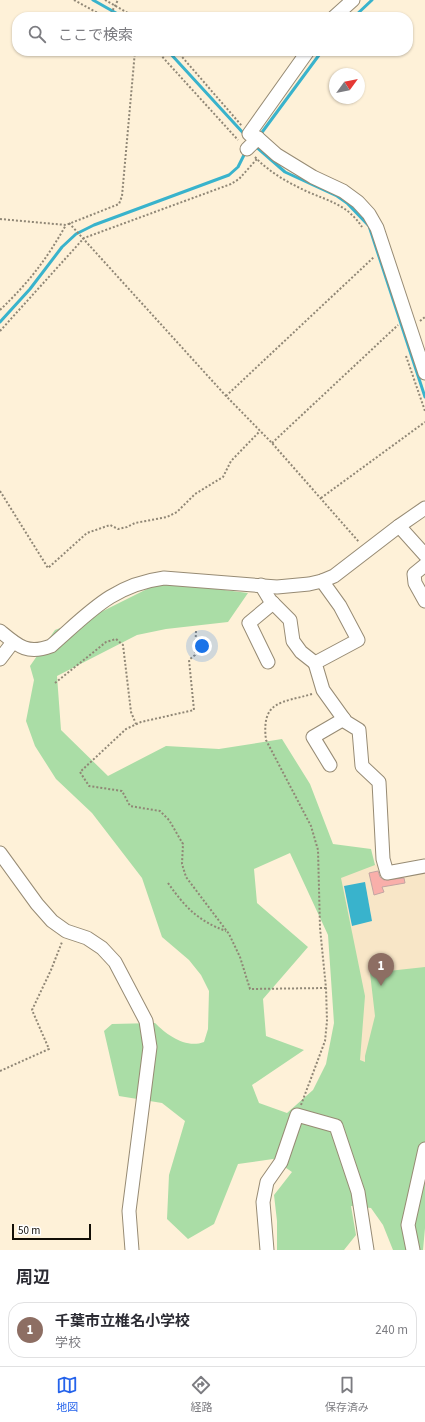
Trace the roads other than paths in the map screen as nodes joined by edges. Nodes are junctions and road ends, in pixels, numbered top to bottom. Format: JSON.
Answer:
{"nodes":[{"id":1,"x":353,"y":0,"type":"edge"},
{"id":2,"x":340,"y":12,"type":"edge"},
{"id":3,"x":305,"y":56,"type":"edge"},
{"id":4,"x":253,"y":136,"type":"junction"},
{"id":5,"x":247,"y":149,"type":"road end"},
{"id":6,"x":425,"y":372,"type":"edge"},
{"id":7,"x":425,"y":508,"type":"edge"},
{"id":8,"x":399,"y":526,"type":"junction"},
{"id":9,"x":425,"y":555,"type":"edge"},
{"id":10,"x":425,"y":565,"type":"edge"},
{"id":11,"x":322,"y":581,"type":"junction"},
{"id":12,"x":261,"y":585,"type":"junction"},
{"id":13,"x":425,"y":601,"type":"edge"},
{"id":14,"x":273,"y":604,"type":"junction"},
{"id":15,"x":0,"y":631,"type":"edge"},
{"id":16,"x":13,"y":642,"type":"junction"},
{"id":17,"x":0,"y":659,"type":"edge"},
{"id":18,"x":268,"y":662,"type":"dead end"},
{"id":19,"x":315,"y":662,"type":"junction"},
{"id":20,"x":344,"y":719,"type":"junction"},
{"id":21,"x":330,"y":765,"type":"dead end"},
{"id":22,"x":0,"y":853,"type":"edge"},
{"id":23,"x":425,"y":866,"type":"edge"},
{"id":24,"x":425,"y":1149,"type":"edge"},
{"id":25,"x":132,"y":1250,"type":"edge"},
{"id":26,"x":267,"y":1250,"type":"edge"},
{"id":27,"x":367,"y":1250,"type":"edge"},
{"id":28,"x":413,"y":1250,"type":"edge"}],
"edges":[{"from":1,"to":2,"type":"street"},
{"from":3,"to":4,"type":"street"},
{"from":4,"to":5,"type":"street"},
{"from":4,"to":6,"type":"street"},
{"from":7,"to":8,"type":"street"},
{"from":8,"to":9,"type":"street"},
{"from":8,"to":11,"type":"street"},
{"from":10,"to":13,"type":"street"},
{"from":11,"to":12,"type":"street"},
{"from":11,"to":19,"type":"street"},
{"from":12,"to":14,"type":"street"},
{"from":12,"to":16,"type":"street"},
{"from":14,"to":18,"type":"street"},
{"from":14,"to":19,"type":"street"},
{"from":15,"to":16,"type":"street"},
{"from":16,"to":17,"type":"street"},
{"from":19,"to":20,"type":"street"},
{"from":20,"to":21,"type":"street"},
{"from":20,"to":23,"type":"street"},
{"from":22,"to":25,"type":"street"},
{"from":24,"to":28,"type":"street"},
{"from":26,"to":27,"type":"street"}]}
